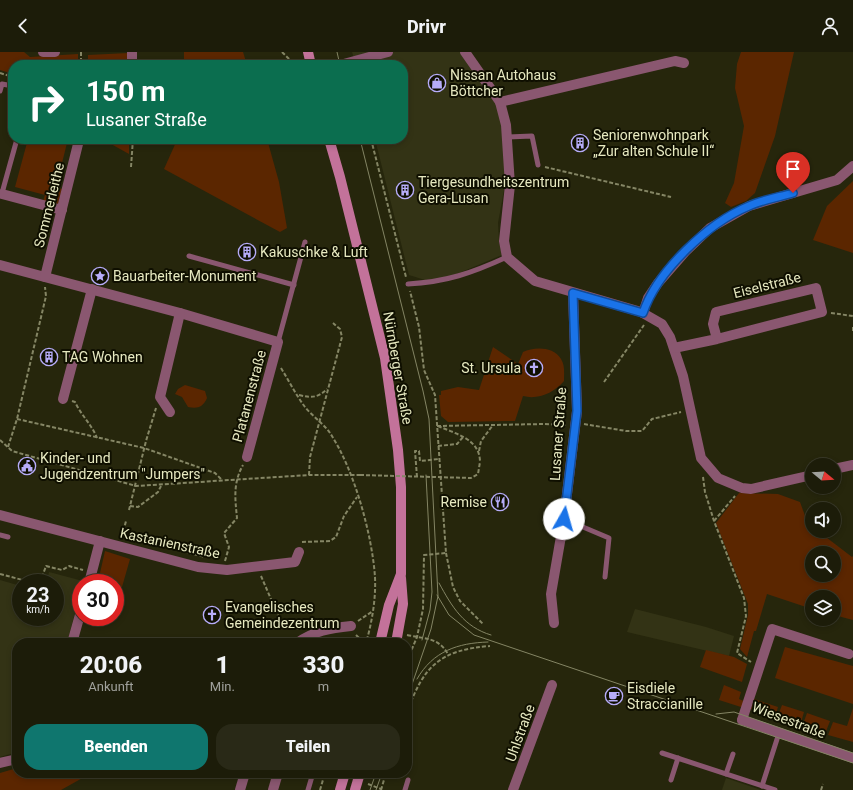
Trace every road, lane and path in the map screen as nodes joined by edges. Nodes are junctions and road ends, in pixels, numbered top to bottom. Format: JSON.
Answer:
{"nodes":[{"id":1,"x":43,"y":52,"type":"edge"},
{"id":2,"x":55,"y":52,"type":"edge"},
{"id":3,"x":282,"y":52,"type":"edge"},
{"id":4,"x":386,"y":52,"type":"edge"},
{"id":5,"x":464,"y":52,"type":"edge"},
{"id":6,"x":290,"y":60,"type":"edge"},
{"id":7,"x":358,"y":60,"type":"edge"},
{"id":8,"x":684,"y":64,"type":"dead end"},
{"id":9,"x":8,"y":85,"type":"edge"},
{"id":10,"x":0,"y":91,"type":"edge"},
{"id":11,"x":500,"y":102,"type":"junction"},
{"id":12,"x":507,"y":137,"type":"junction"},
{"id":13,"x":16,"y":144,"type":"edge"},
{"id":14,"x":78,"y":144,"type":"edge"},
{"id":15,"x":132,"y":144,"type":"edge"},
{"id":16,"x":330,"y":144,"type":"edge"},
{"id":17,"x":372,"y":144,"type":"edge"},
{"id":18,"x":538,"y":165,"type":"joint"},
{"id":19,"x":853,"y":166,"type":"edge"},
{"id":20,"x":131,"y":167,"type":"dead end"},
{"id":21,"x":1,"y":193,"type":"edge"},
{"id":22,"x":671,"y":198,"type":"dead end"},
{"id":23,"x":62,"y":210,"type":"junction"},
{"id":24,"x":305,"y":242,"type":"dead end"},
{"id":25,"x":189,"y":256,"type":"dead end"},
{"id":26,"x":507,"y":257,"type":"junction"},
{"id":27,"x":0,"y":265,"type":"edge"},
{"id":28,"x":45,"y":277,"type":"junction"},
{"id":29,"x":408,"y":284,"type":"junction"},
{"id":30,"x":294,"y":285,"type":"junction"},
{"id":31,"x":92,"y":290,"type":"junction"},
{"id":32,"x":573,"y":293,"type":"junction"},
{"id":33,"x":822,"y":312,"type":"junction"},
{"id":34,"x":180,"y":313,"type":"junction"},
{"id":35,"x":646,"y":314,"type":"junction"},
{"id":36,"x":853,"y":316,"type":"edge"},
{"id":37,"x":333,"y":323,"type":"dead end"},
{"id":38,"x":853,"y":327,"type":"edge"},
{"id":39,"x":853,"y":332,"type":"edge"},
{"id":40,"x":717,"y":339,"type":"junction"},
{"id":41,"x":278,"y":342,"type":"junction"},
{"id":42,"x":674,"y":348,"type":"junction"},
{"id":43,"x":274,"y":357,"type":"junction"},
{"id":44,"x":604,"y":382,"type":"dead end"},
{"id":45,"x":328,"y":388,"type":"junction"},
{"id":46,"x":298,"y":395,"type":"junction"},
{"id":47,"x":160,"y":397,"type":"junction"},
{"id":48,"x":63,"y":399,"type":"joint"},
{"id":49,"x":690,"y":409,"type":"junction"},
{"id":50,"x":170,"y":412,"type":"dead end"},
{"id":51,"x":17,"y":419,"type":"junction"},
{"id":52,"x":320,"y":420,"type":"junction"},
{"id":53,"x":493,"y":425,"type":"junction"},
{"id":54,"x":437,"y":426,"type":"junction"},
{"id":55,"x":575,"y":426,"type":"junction"},
{"id":56,"x":463,"y":437,"type":"junction"},
{"id":57,"x":97,"y":438,"type":"junction"},
{"id":58,"x":0,"y":440,"type":"edge"},
{"id":59,"x":438,"y":446,"type":"junction"},
{"id":60,"x":8,"y":448,"type":"junction"},
{"id":61,"x":144,"y":448,"type":"junction"},
{"id":62,"x":479,"y":451,"type":"junction"},
{"id":63,"x":247,"y":457,"type":"joint"},
{"id":64,"x":701,"y":458,"type":"junction"},
{"id":65,"x":439,"y":459,"type":"junction"},
{"id":66,"x":853,"y":465,"type":"edge"},
{"id":67,"x":841,"y":468,"type":"edge"},
{"id":68,"x":309,"y":475,"type":"junction"},
{"id":69,"x":351,"y":475,"type":"junction"},
{"id":70,"x":417,"y":477,"type":"junction"},
{"id":71,"x":805,"y":477,"type":"edge"},
{"id":72,"x":236,"y":478,"type":"junction"},
{"id":73,"x":221,"y":479,"type":"junction"},
{"id":74,"x":136,"y":486,"type":"junction"},
{"id":75,"x":161,"y":486,"type":"junction"},
{"id":76,"x":739,"y":492,"type":"dead end"},
{"id":77,"x":357,"y":497,"type":"junction"},
{"id":78,"x":130,"y":506,"type":"junction"},
{"id":79,"x":129,"y":510,"type":"dead end"},
{"id":80,"x":0,"y":515,"type":"edge"},
{"id":81,"x":564,"y":519,"type":"junction"},
{"id":82,"x":126,"y":521,"type":"dead end"},
{"id":83,"x":714,"y":521,"type":"junction"},
{"id":84,"x":0,"y":535,"type":"edge"},
{"id":85,"x":8,"y":537,"type":"dead end"},
{"id":86,"x":122,"y":537,"type":"junction"},
{"id":87,"x":129,"y":538,"type":"dead end"},
{"id":88,"x":100,"y":542,"type":"junction"},
{"id":89,"x":296,"y":542,"type":"dead end"},
{"id":90,"x":119,"y":547,"type":"junction"},
{"id":91,"x":181,"y":551,"type":"dead end"},
{"id":92,"x":300,"y":552,"type":"dead end"},
{"id":93,"x":446,"y":552,"type":"junction"},
{"id":94,"x":210,"y":558,"type":"dead end"},
{"id":95,"x":218,"y":560,"type":"dead end"},
{"id":96,"x":228,"y":564,"type":"junction"},
{"id":97,"x":257,"y":566,"type":"junction"},
{"id":98,"x":92,"y":572,"type":"joint"},
{"id":99,"x":0,"y":574,"type":"edge"},
{"id":100,"x":43,"y":574,"type":"edge"},
{"id":101,"x":401,"y":574,"type":"junction"},
{"id":102,"x":12,"y":577,"type":"edge"},
{"id":103,"x":605,"y":577,"type":"dead end"},
{"id":104,"x":373,"y":611,"type":"junction"},
{"id":105,"x":554,"y":623,"type":"dead end"},
{"id":106,"x":483,"y":624,"type":"dead end"},
{"id":107,"x":77,"y":626,"type":"edge"},
{"id":108,"x":351,"y":626,"type":"joint"},
{"id":109,"x":301,"y":630,"type":"dead end"},
{"id":110,"x":417,"y":637,"type":"junction"},
{"id":111,"x":73,"y":638,"type":"edge"},
{"id":112,"x":304,"y":638,"type":"edge"},
{"id":113,"x":367,"y":638,"type":"edge"},
{"id":114,"x":381,"y":638,"type":"edge"},
{"id":115,"x":397,"y":638,"type":"edge"},
{"id":116,"x":490,"y":646,"type":"dead end"},
{"id":117,"x":412,"y":649,"type":"edge"},
{"id":118,"x":448,"y":654,"type":"junction"},
{"id":119,"x":849,"y":654,"type":"dead end"},
{"id":120,"x":759,"y":668,"type":"junction"},
{"id":121,"x":552,"y":685,"type":"dead end"},
{"id":122,"x":412,"y":699,"type":"edge"},
{"id":123,"x":779,"y":733,"type":"junction"},
{"id":124,"x":662,"y":753,"type":"dead end"},
{"id":125,"x":733,"y":754,"type":"dead end"},
{"id":126,"x":678,"y":758,"type":"junction"},
{"id":127,"x":853,"y":758,"type":"edge"},
{"id":128,"x":12,"y":760,"type":"edge"},
{"id":129,"x":0,"y":763,"type":"edge"},
{"id":130,"x":726,"y":774,"type":"junction"},
{"id":131,"x":244,"y":778,"type":"edge"},
{"id":132,"x":277,"y":778,"type":"edge"},
{"id":133,"x":312,"y":778,"type":"edge"},
{"id":134,"x":324,"y":778,"type":"edge"},
{"id":135,"x":344,"y":778,"type":"edge"},
{"id":136,"x":359,"y":778,"type":"edge"},
{"id":137,"x":384,"y":778,"type":"edge"},
{"id":138,"x":408,"y":780,"type":"dead end"},
{"id":139,"x":671,"y":780,"type":"dead end"},
{"id":140,"x":368,"y":784,"type":"dead end"},
{"id":141,"x":823,"y":784,"type":"dead end"},
{"id":142,"x":762,"y":786,"type":"junction"},
{"id":143,"x":381,"y":789,"type":"edge"},
{"id":144,"x":240,"y":790,"type":"edge"},
{"id":145,"x":273,"y":790,"type":"edge"},
{"id":146,"x":308,"y":790,"type":"edge"},
{"id":147,"x":320,"y":790,"type":"edge"},
{"id":148,"x":340,"y":790,"type":"edge"},
{"id":149,"x":355,"y":790,"type":"edge"},
{"id":150,"x":405,"y":790,"type":"edge"},
{"id":151,"x":513,"y":790,"type":"edge"},
{"id":152,"x":775,"y":790,"type":"edge"},
{"id":153,"x":821,"y":790,"type":"edge"}],
"edges":[{"from":1,"to":2,"type":"street"},
{"from":3,"to":6,"type":"path"},
{"from":4,"to":7,"type":"street"},
{"from":5,"to":11,"type":"street"},
{"from":8,"to":11,"type":"street"},
{"from":9,"to":10,"type":"lane"},
{"from":11,"to":12,"type":"street"},
{"from":12,"to":18,"type":"lane"},
{"from":12,"to":26,"type":"street"},
{"from":13,"to":21,"type":"lane"},
{"from":14,"to":23,"type":"street","name":"Sommerleithe"},
{"from":15,"to":20,"type":"path"},
{"from":16,"to":101,"type":"main road","name":"Nürnberger Straße"},
{"from":17,"to":29,"type":"path"},
{"from":18,"to":22,"type":"path"},
{"from":19,"to":35,"type":"street"},
{"from":21,"to":23,"type":"street"},
{"from":23,"to":28,"type":"street","name":"Sommerleithe"},
{"from":24,"to":30,"type":"lane","name":"Platanenstraße"},
{"from":25,"to":30,"type":"lane"},
{"from":26,"to":29,"type":"lane"},
{"from":26,"to":32,"type":"street"},
{"from":27,"to":28,"type":"street","name":"Platanenstraße"},
{"from":28,"to":31,"type":"street","name":"Platanenstraße"},
{"from":28,"to":51,"type":"path"},
{"from":29,"to":54,"type":"path"},
{"from":30,"to":41,"type":"lane","name":"Platanenstraße"},
{"from":31,"to":34,"type":"street","name":"Platanenstraße"},
{"from":31,"to":48,"type":"street"},
{"from":32,"to":35,"type":"street"},
{"from":32,"to":55,"type":"street","name":"Lusaner Straße"},
{"from":33,"to":36,"type":"path"},
{"from":33,"to":40,"type":"street"},
{"from":33,"to":40,"type":"street","name":"Eiselstraße"},
{"from":34,"to":41,"type":"street","name":"Platanenstraße"},
{"from":34,"to":47,"type":"street"},
{"from":35,"to":42,"type":"street"},
{"from":35,"to":44,"type":"path"},
{"from":37,"to":45,"type":"path"},
{"from":38,"to":39,"type":"path"},
{"from":40,"to":42,"type":"street"},
{"from":41,"to":43,"type":"street","name":"Platanenstraße"},
{"from":42,"to":49,"type":"street"},
{"from":43,"to":46,"type":"path"},
{"from":43,"to":63,"type":"street","name":"Platanenstraße"},
{"from":45,"to":46,"type":"path"},
{"from":45,"to":52,"type":"path"},
{"from":46,"to":52,"type":"path"},
{"from":47,"to":50,"type":"street"},
{"from":47,"to":61,"type":"path"},
{"from":48,"to":57,"type":"path"},
{"from":49,"to":55,"type":"path"},
{"from":49,"to":64,"type":"street"},
{"from":51,"to":57,"type":"path"},
{"from":51,"to":60,"type":"path"},
{"from":52,"to":68,"type":"path"},
{"from":52,"to":69,"type":"path"},
{"from":53,"to":54,"type":"path"},
{"from":53,"to":55,"type":"path"},
{"from":53,"to":62,"type":"path"},
{"from":54,"to":56,"type":"path"},
{"from":54,"to":59,"type":"path"},
{"from":55,"to":81,"type":"street","name":"Lusaner Straße"},
{"from":56,"to":59,"type":"path"},
{"from":56,"to":62,"type":"path"},
{"from":57,"to":61,"type":"path"},
{"from":58,"to":60,"type":"path"},
{"from":59,"to":65,"type":"path"},
{"from":60,"to":74,"type":"path"},
{"from":61,"to":73,"type":"path"},
{"from":61,"to":74,"type":"path"},
{"from":62,"to":70,"type":"path","bridge":true},
{"from":63,"to":72,"type":"path"},
{"from":64,"to":71,"type":"street"},
{"from":64,"to":83,"type":"path"},
{"from":65,"to":70,"type":"path"},
{"from":65,"to":93,"type":"path"},
{"from":66,"to":67,"type":"street"},
{"from":68,"to":69,"type":"path"},
{"from":68,"to":72,"type":"path"},
{"from":69,"to":70,"type":"path","bridge":true},
{"from":69,"to":77,"type":"path"},
{"from":72,"to":73,"type":"path"},
{"from":72,"to":96,"type":"path"},
{"from":73,"to":75,"type":"path"},
{"from":74,"to":75,"type":"path"},
{"from":74,"to":78,"type":"path"},
{"from":75,"to":78,"type":"path"},
{"from":76,"to":83,"type":"path"},
{"from":77,"to":89,"type":"path"},
{"from":77,"to":104,"type":"path"},
{"from":78,"to":79,"type":"path"},
{"from":80,"to":88,"type":"street","name":"Kastanienstraße"},
{"from":81,"to":103,"type":"lane"},
{"from":81,"to":105,"type":"street","name":"Lusaner Straße"},
{"from":82,"to":86,"type":"path"},
{"from":83,"to":120,"type":"path"},
{"from":84,"to":85,"type":"lane"},
{"from":86,"to":87,"type":"path"},
{"from":86,"to":90,"type":"path"},
{"from":88,"to":90,"type":"street","name":"Kastanienstraße"},
{"from":88,"to":98,"type":"street","name":"Kastanienstraße"},
{"from":90,"to":96,"type":"street","name":"Kastanienstraße"},
{"from":91,"to":94,"type":"path"},
{"from":92,"to":97,"type":"street","name":"Kastanienstraße"},
{"from":93,"to":106,"type":"path"},
{"from":93,"to":110,"type":"path"},
{"from":95,"to":96,"type":"path"},
{"from":96,"to":97,"type":"street","name":"Kastanienstraße"},
{"from":97,"to":109,"type":"path"},
{"from":98,"to":100,"type":"path"},
{"from":99,"to":102,"type":"path"},
{"from":101,"to":114,"type":"main road","name":"Nürnberger Straße"},
{"from":101,"to":115,"type":"main road"},
{"from":104,"to":108,"type":"path"},
{"from":104,"to":113,"type":"path"},
{"from":107,"to":111,"type":"street"},
{"from":108,"to":112,"type":"street"},
{"from":110,"to":117,"type":"path"},
{"from":110,"to":118,"type":"path"},
{"from":116,"to":118,"type":"path"},
{"from":118,"to":122,"type":"path"},
{"from":119,"to":120,"type":"street","name":"Wiesestraße"},
{"from":120,"to":123,"type":"street","name":"Wiesestraße"},
{"from":121,"to":151,"type":"street","name":"Uhlstraße"},
{"from":123,"to":127,"type":"street","name":"Wiesestraße"},
{"from":123,"to":142,"type":"lane"},
{"from":124,"to":126,"type":"lane"},
{"from":125,"to":130,"type":"lane"},
{"from":126,"to":130,"type":"lane"},
{"from":126,"to":139,"type":"lane"},
{"from":128,"to":129,"type":"street"},
{"from":130,"to":142,"type":"lane"},
{"from":131,"to":144,"type":"street"},
{"from":132,"to":145,"type":"street"},
{"from":133,"to":146,"type":"lane"},
{"from":134,"to":147,"type":"path"},
{"from":135,"to":148,"type":"main road"},
{"from":136,"to":149,"type":"main road"},
{"from":137,"to":143,"type":"path"},
{"from":138,"to":150,"type":"lane"},
{"from":140,"to":143,"type":"path"},
{"from":141,"to":153,"type":"path"},
{"from":142,"to":152,"type":"lane"}]}
